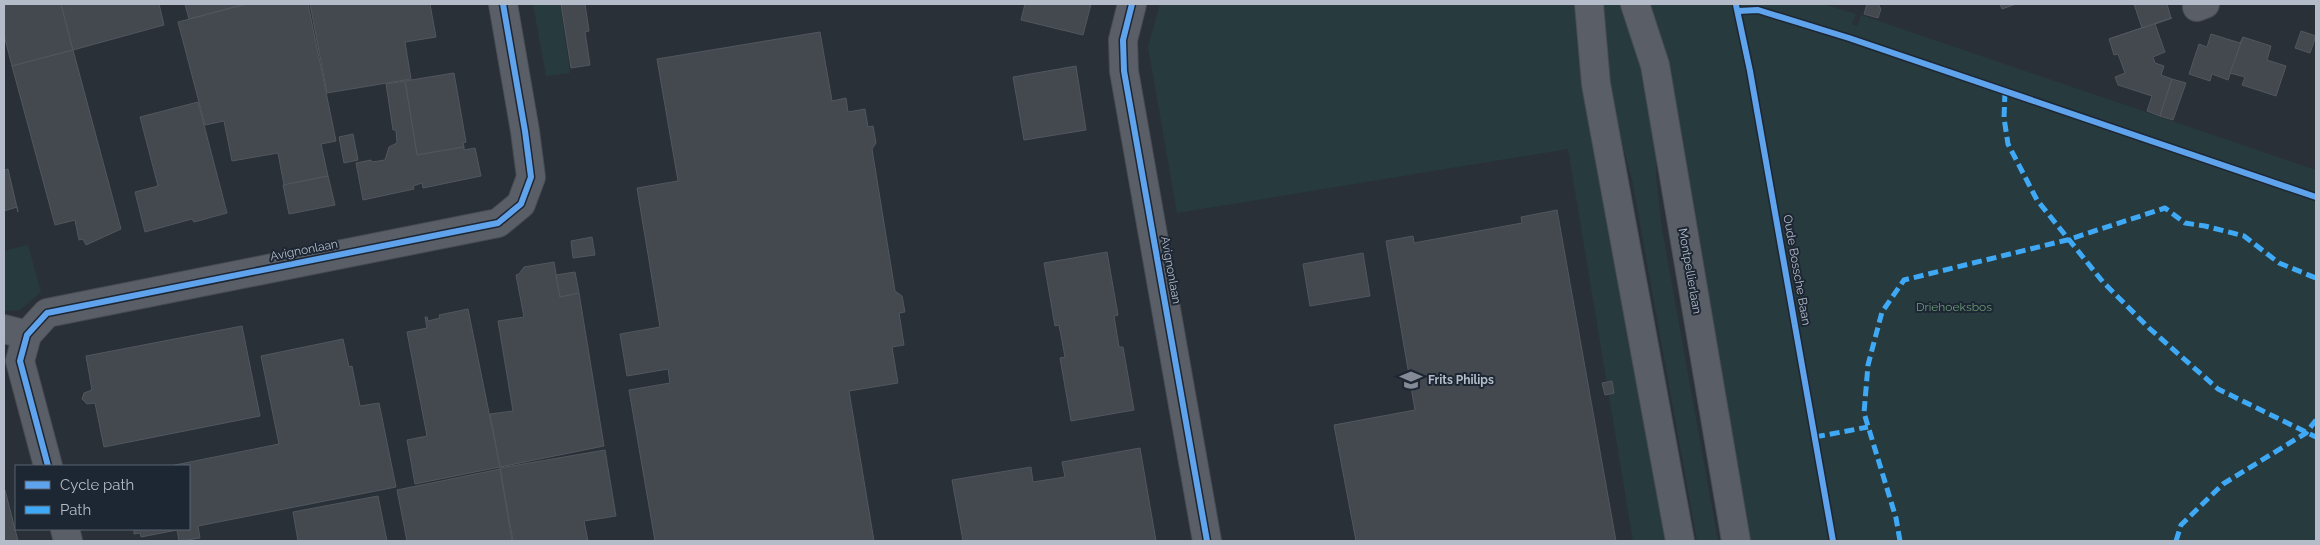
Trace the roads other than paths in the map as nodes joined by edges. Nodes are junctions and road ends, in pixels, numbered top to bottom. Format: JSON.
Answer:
{"nodes":[{"id":1,"x":503,"y":4,"type":"edge"},
{"id":2,"x":1132,"y":4,"type":"edge"},
{"id":3,"x":1589,"y":4,"type":"edge"},
{"id":4,"x":1635,"y":4,"type":"edge"},
{"id":5,"x":16,"y":332,"type":"edge"},
{"id":6,"x":48,"y":465,"type":"edge"},
{"id":7,"x":1207,"y":541,"type":"edge"},
{"id":8,"x":1680,"y":541,"type":"edge"},
{"id":9,"x":1736,"y":541,"type":"edge"}],
"edges":[{"from":1,"to":5,"type":"street","name":"Avignonlaan"},
{"from":2,"to":7,"type":"street","name":"Avignonlaan"},
{"from":3,"to":8,"type":"street"},
{"from":4,"to":9,"type":"street","name":"Montpellierlaan"},
{"from":5,"to":6,"type":"street","name":"Avignonlaan"}]}
